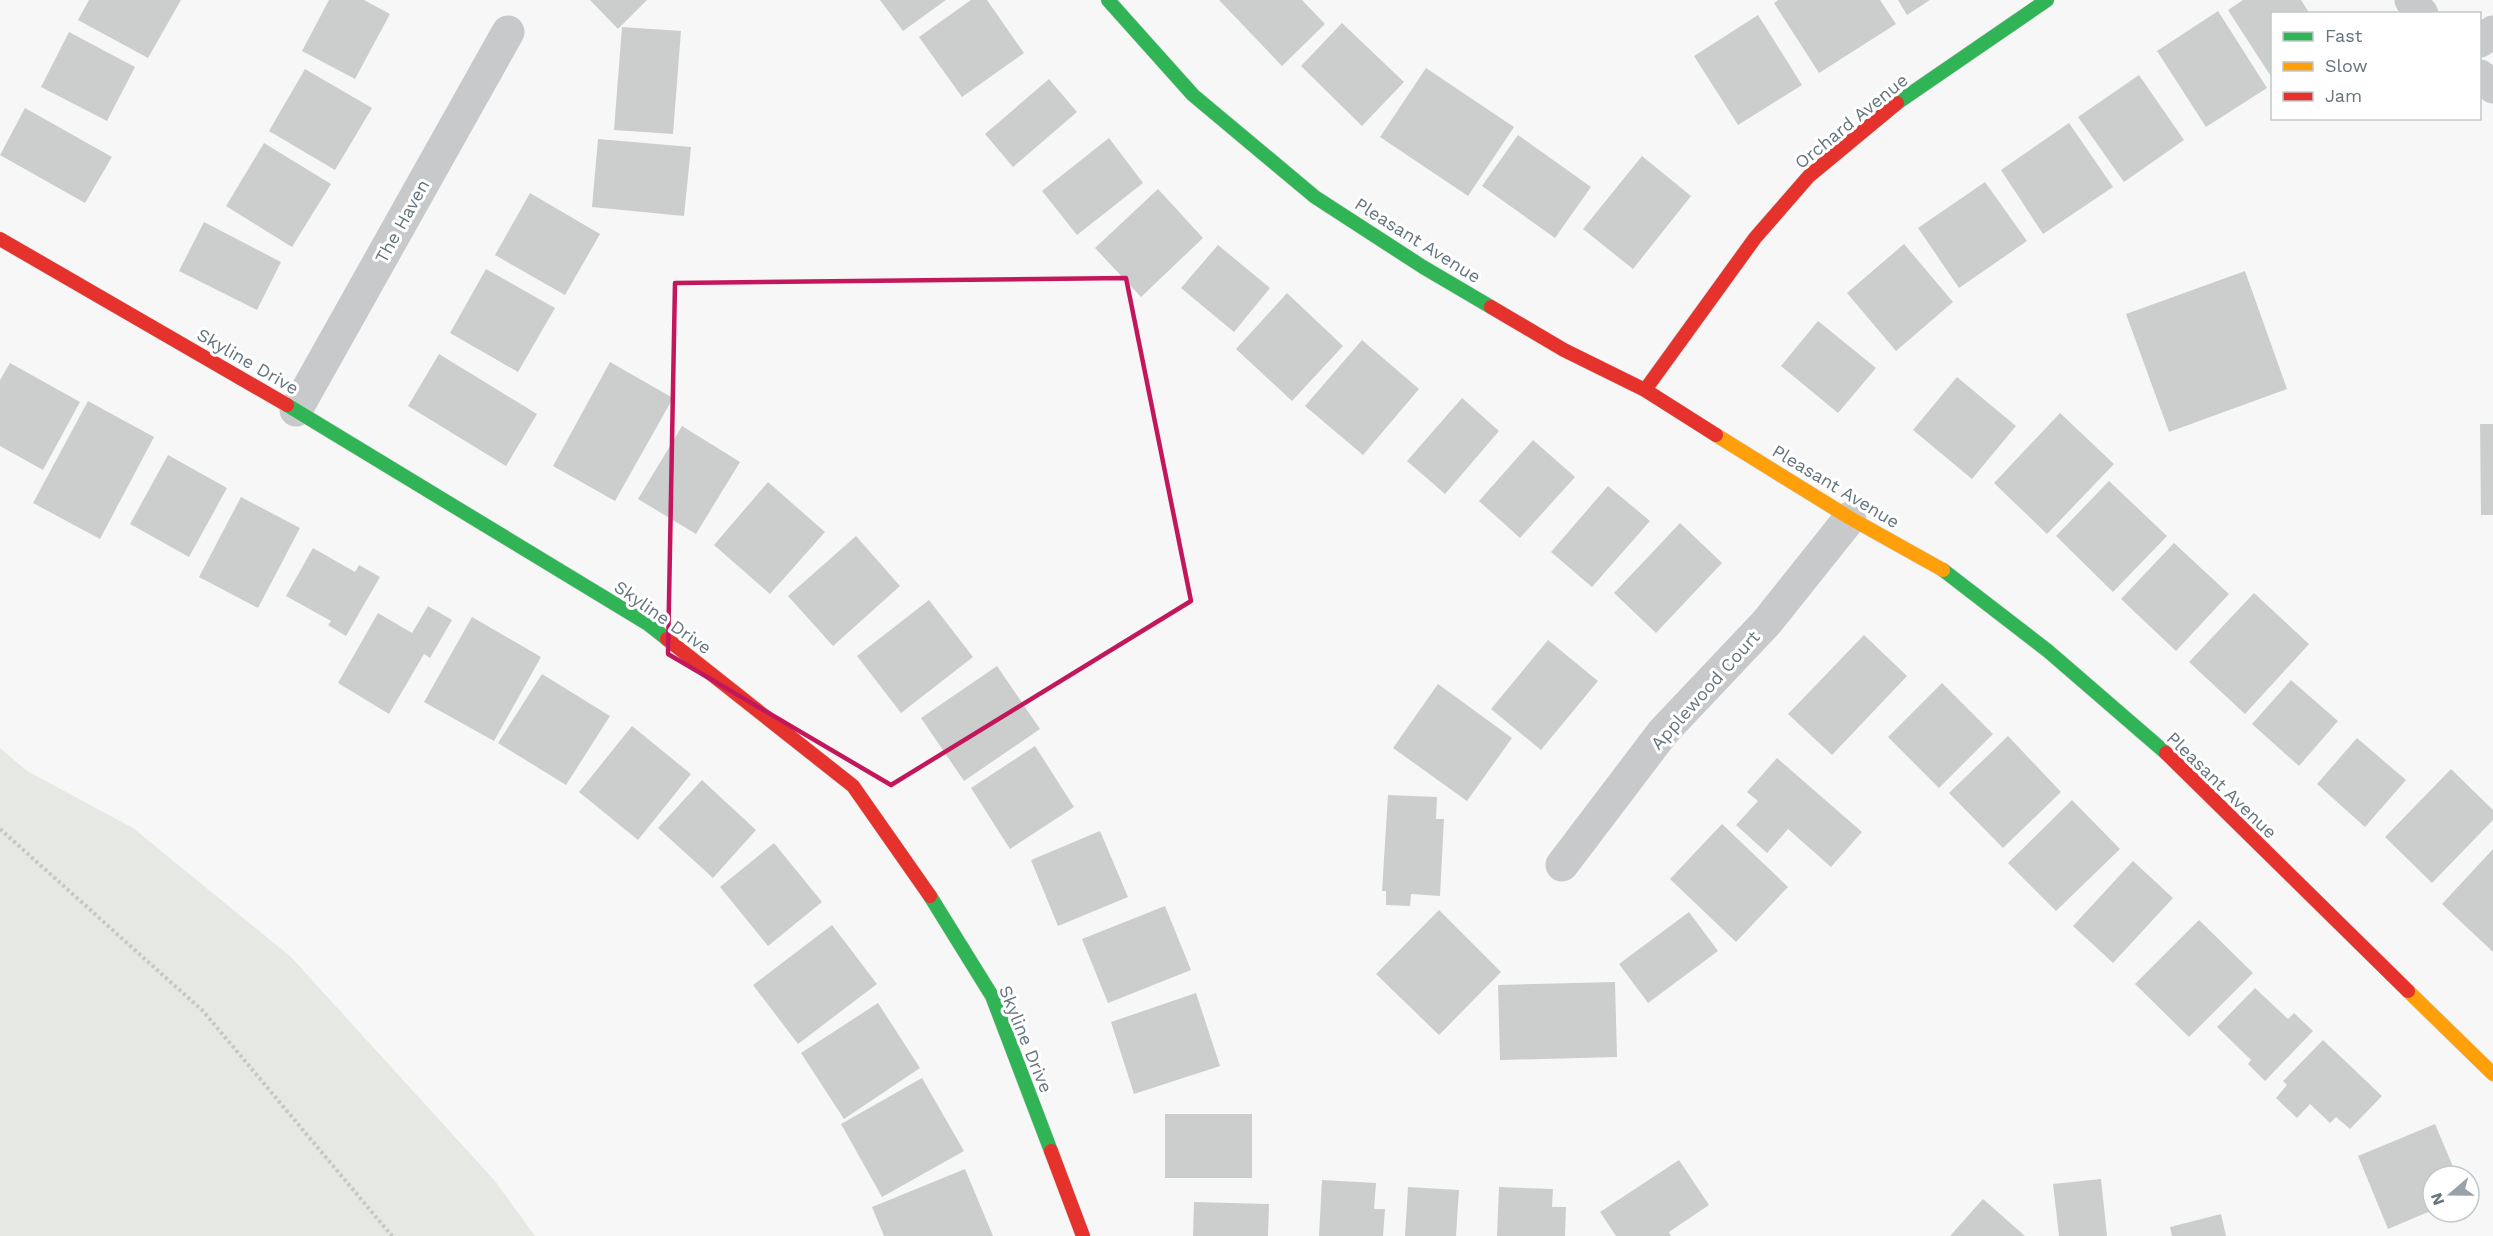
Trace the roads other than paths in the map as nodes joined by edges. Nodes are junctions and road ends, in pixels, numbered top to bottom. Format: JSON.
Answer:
{"nodes":[{"id":1,"x":1108,"y":0,"type":"edge"},
{"id":2,"x":2047,"y":0,"type":"edge"},
{"id":3,"x":2411,"y":0,"type":"edge"},
{"id":4,"x":2420,"y":12,"type":"edge"},
{"id":5,"x":508,"y":32,"type":"dead end"},
{"id":6,"x":2481,"y":77,"type":"edge"},
{"id":7,"x":2493,"y":87,"type":"edge"},
{"id":8,"x":0,"y":239,"type":"edge"},
{"id":9,"x":1645,"y":390,"type":"junction"},
{"id":10,"x":296,"y":410,"type":"junction"},
{"id":11,"x":1850,"y":518,"type":"junction"},
{"id":12,"x":1562,"y":865,"type":"dead end"},
{"id":13,"x":2493,"y":1074,"type":"edge"},
{"id":14,"x":1083,"y":1236,"type":"edge"}],
"edges":[{"from":1,"to":9,"type":"street","name":"Pleasant Avenue"},
{"from":2,"to":9,"type":"street","name":"Orchard Avenue"},
{"from":3,"to":4,"type":"street"},
{"from":5,"to":10,"type":"street","name":"The Haven"},
{"from":6,"to":7,"type":"street"},
{"from":8,"to":10,"type":"street","name":"Skyline Drive"},
{"from":9,"to":11,"type":"street","name":"Pleasant Avenue"},
{"from":10,"to":14,"type":"street","name":"Skyline Drive"},
{"from":11,"to":12,"type":"street","name":"Applewood Court"},
{"from":11,"to":13,"type":"street","name":"Pleasant Avenue"}]}
